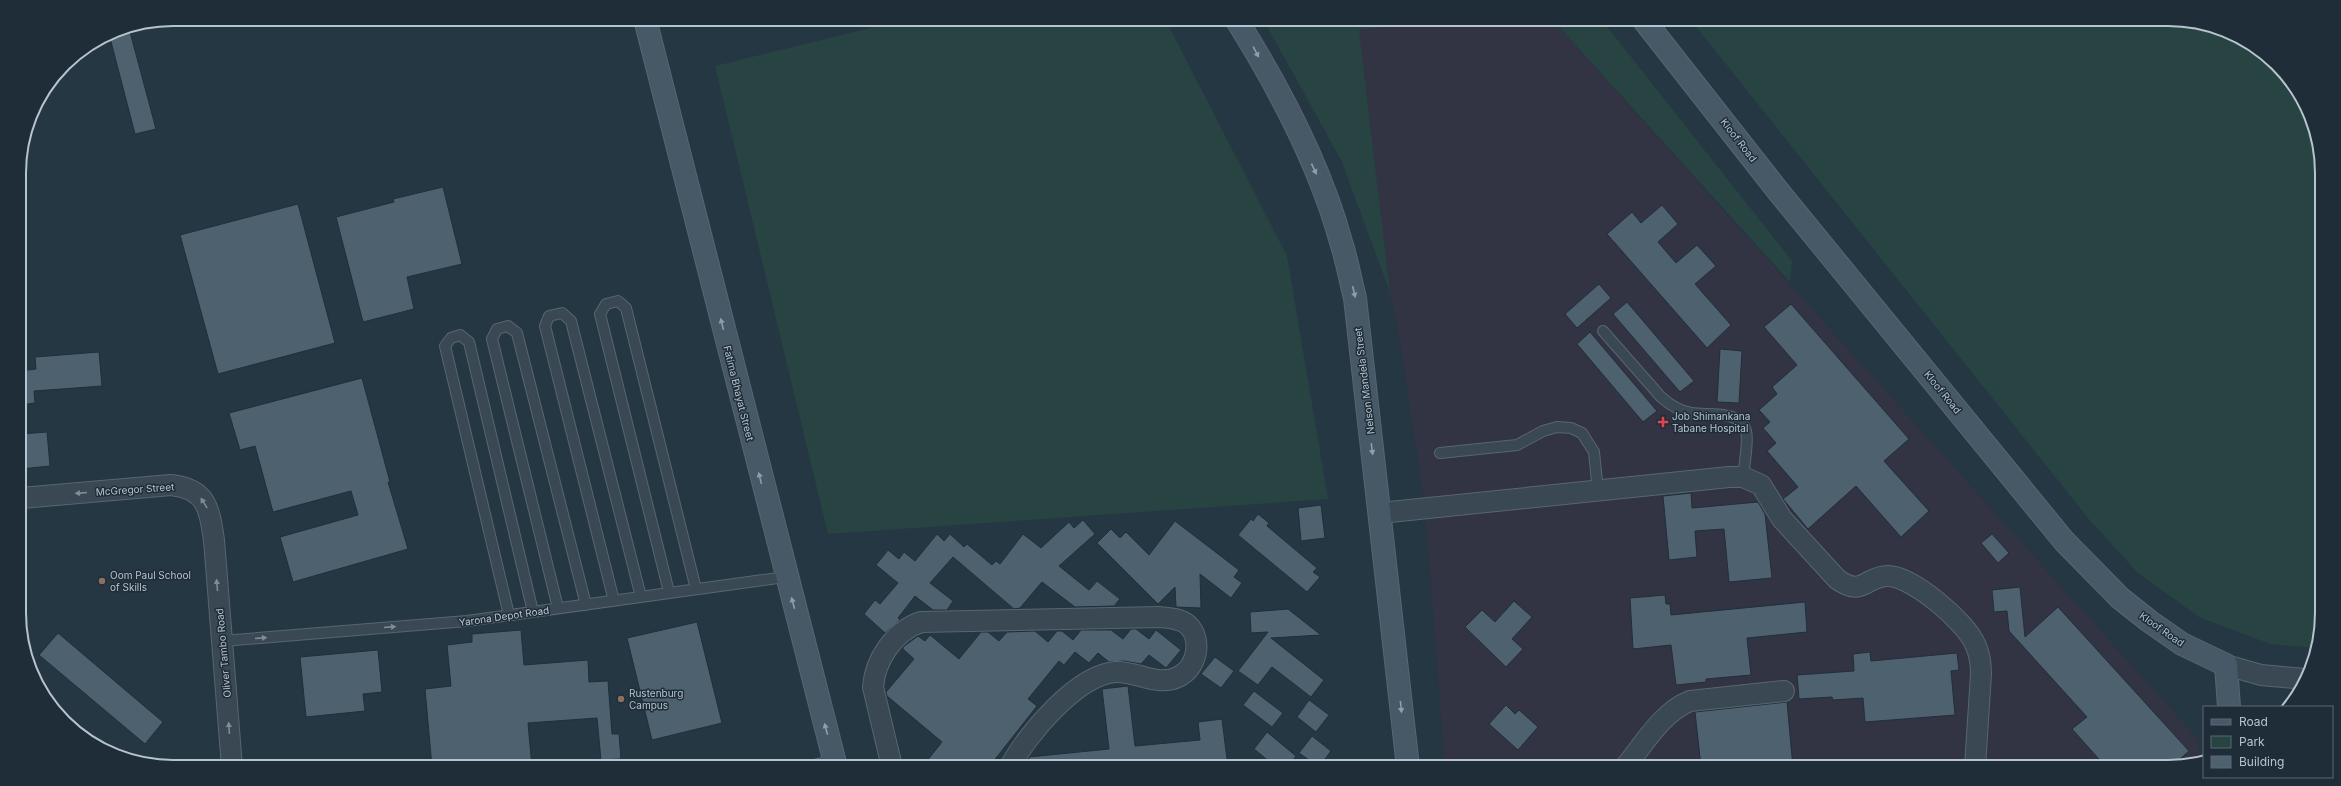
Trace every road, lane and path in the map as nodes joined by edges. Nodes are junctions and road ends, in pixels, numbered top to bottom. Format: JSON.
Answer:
{"nodes":[{"id":1,"x":647,"y":26,"type":"edge"},
{"id":2,"x":1240,"y":26,"type":"edge"},
{"id":3,"x":1648,"y":26,"type":"edge"},
{"id":4,"x":1603,"y":331,"type":"dead end"},
{"id":5,"x":1440,"y":453,"type":"dead end"},
{"id":6,"x":1743,"y":477,"type":"junction"},
{"id":7,"x":1598,"y":491,"type":"junction"},
{"id":8,"x":26,"y":498,"type":"edge"},
{"id":9,"x":1380,"y":513,"type":"junction"},
{"id":10,"x":214,"y":540,"type":"joint"},
{"id":11,"x":785,"y":577,"type":"junction"},
{"id":12,"x":696,"y":589,"type":"junction"},
{"id":13,"x":669,"y":592,"type":"junction"},
{"id":14,"x":642,"y":597,"type":"junction"},
{"id":15,"x":614,"y":601,"type":"junction"},
{"id":16,"x":586,"y":604,"type":"junction"},
{"id":17,"x":558,"y":608,"type":"junction"},
{"id":18,"x":533,"y":612,"type":"junction"},
{"id":19,"x":509,"y":615,"type":"junction"},
{"id":20,"x":222,"y":641,"type":"junction"},
{"id":21,"x":2226,"y":666,"type":"junction"},
{"id":22,"x":2300,"y":679,"type":"edge"},
{"id":23,"x":1784,"y":691,"type":"dead end"},
{"id":24,"x":2229,"y":706,"type":"edge"},
{"id":25,"x":231,"y":760,"type":"edge"},
{"id":26,"x":834,"y":760,"type":"edge"},
{"id":27,"x":890,"y":760,"type":"edge"},
{"id":28,"x":1014,"y":760,"type":"edge"},
{"id":29,"x":1407,"y":760,"type":"edge"},
{"id":30,"x":1631,"y":760,"type":"edge"},
{"id":31,"x":1975,"y":760,"type":"edge"}],
"edges":[{"from":11,"to":1,"type":"main road","name":"Fatima Bhayat Street","one_way":true},
{"from":2,"to":9,"type":"main road","name":"Nelson Mandela Street","one_way":true},
{"from":3,"to":21,"type":"main road","name":"Kloof Road"},
{"from":4,"to":6,"type":"lane"},
{"from":5,"to":7,"type":"lane"},
{"from":6,"to":7,"type":"street"},
{"from":6,"to":31,"type":"street"},
{"from":7,"to":9,"type":"street"},
{"from":10,"to":8,"type":"street","name":"McGregor Street","one_way":true},
{"from":9,"to":29,"type":"main road","name":"Nelson Mandela Street","one_way":true},
{"from":20,"to":10,"type":"street","name":"Oliver Tambo Road","one_way":true},
{"from":11,"to":12,"type":"lane","name":"Yarona Depot Road"},
{"from":26,"to":11,"type":"main road","name":"Fatima Bhayat Street","one_way":true},
{"from":12,"to":13,"type":"lane","name":"Yarona Depot Road"},
{"from":12,"to":13,"type":"lane"},
{"from":13,"to":14,"type":"lane","name":"Yarona Depot Road"},
{"from":14,"to":15,"type":"lane","name":"Yarona Depot Road"},
{"from":14,"to":15,"type":"lane"},
{"from":15,"to":16,"type":"lane","name":"Yarona Depot Road"},
{"from":16,"to":17,"type":"lane","name":"Yarona Depot Road"},
{"from":16,"to":17,"type":"lane"},
{"from":17,"to":18,"type":"lane","name":"Yarona Depot Road"},
{"from":18,"to":19,"type":"lane","name":"Yarona Depot Road"},
{"from":18,"to":19,"type":"lane"},
{"from":20,"to":19,"type":"lane","name":"Yarona Depot Road","one_way":true},
{"from":25,"to":20,"type":"street","name":"Oliver Tambo Road","one_way":true},
{"from":21,"to":22,"type":"street","name":"Kloof Road"},
{"from":21,"to":24,"type":"main road"},
{"from":23,"to":30,"type":"street"},
{"from":27,"to":28,"type":"street"}]}
